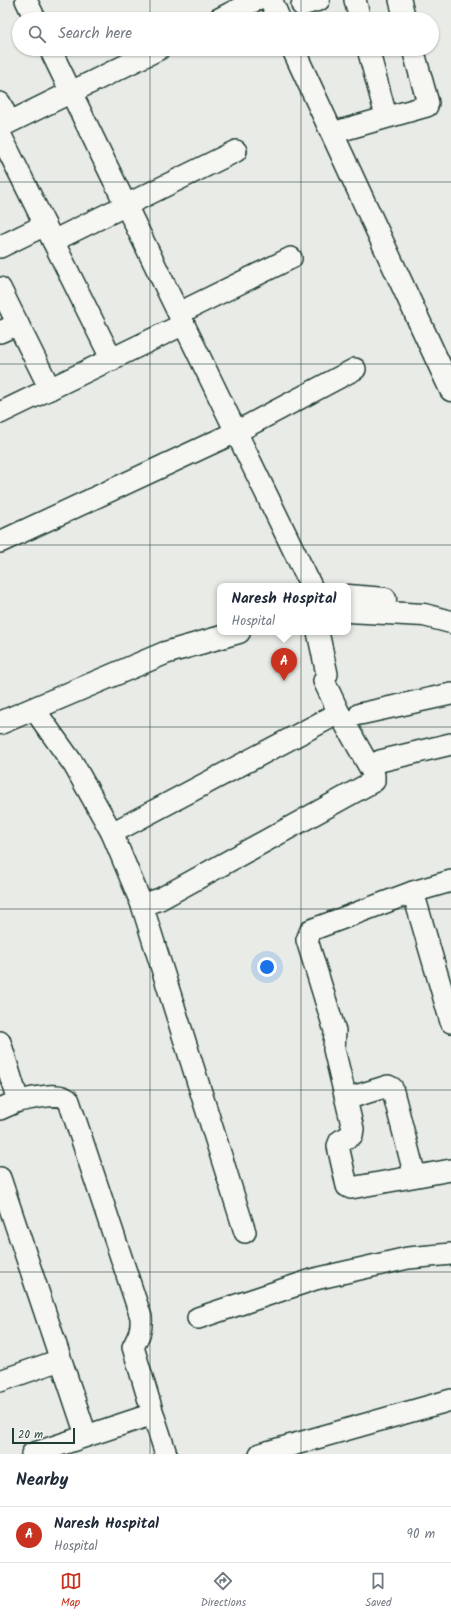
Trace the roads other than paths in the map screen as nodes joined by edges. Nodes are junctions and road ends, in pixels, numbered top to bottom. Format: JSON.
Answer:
{"nodes":[{"id":1,"x":26,"y":0,"type":"edge"},
{"id":2,"x":256,"y":0,"type":"edge"},
{"id":3,"x":271,"y":0,"type":"edge"},
{"id":4,"x":355,"y":0,"type":"edge"},
{"id":5,"x":400,"y":0,"type":"edge"},
{"id":6,"x":32,"y":12,"type":"edge"},
{"id":7,"x":233,"y":12,"type":"edge"},
{"id":8,"x":276,"y":12,"type":"edge"},
{"id":9,"x":358,"y":12,"type":"edge"},
{"id":10,"x":403,"y":12,"type":"edge"},
{"id":11,"x":53,"y":56,"type":"edge"},
{"id":12,"x":145,"y":56,"type":"edge"},
{"id":13,"x":296,"y":56,"type":"edge"},
{"id":14,"x":370,"y":56,"type":"edge"},
{"id":15,"x":415,"y":56,"type":"edge"},
{"id":16,"x":71,"y":93,"type":"junction"},
{"id":17,"x":0,"y":103,"type":"edge"},
{"id":18,"x":386,"y":116,"type":"junction"},
{"id":19,"x":3,"y":128,"type":"edge"},
{"id":20,"x":332,"y":133,"type":"junction"},
{"id":21,"x":236,"y":151,"type":"dead end"},
{"id":22,"x":126,"y":205,"type":"junction"},
{"id":23,"x":49,"y":233,"type":"junction"},
{"id":24,"x":0,"y":247,"type":"edge"},
{"id":25,"x":291,"y":258,"type":"dead end"},
{"id":26,"x":0,"y":288,"type":"edge"},
{"id":27,"x":182,"y":318,"type":"junction"},
{"id":28,"x":9,"y":328,"type":"edge"},
{"id":29,"x":112,"y":360,"type":"junction"},
{"id":30,"x":355,"y":369,"type":"dead end"},
{"id":31,"x":50,"y":389,"type":"junction"},
{"id":32,"x":451,"y":390,"type":"edge"},
{"id":33,"x":0,"y":413,"type":"edge"},
{"id":34,"x":236,"y":432,"type":"junction"},
{"id":35,"x":0,"y":542,"type":"edge"},
{"id":36,"x":310,"y":583,"type":"edge"},
{"id":37,"x":351,"y":596,"type":"edge"},
{"id":38,"x":451,"y":607,"type":"edge"},
{"id":39,"x":351,"y":611,"type":"edge"},
{"id":40,"x":451,"y":622,"type":"edge"},
{"id":41,"x":217,"y":625,"type":"edge"},
{"id":42,"x":228,"y":635,"type":"edge"},
{"id":43,"x":319,"y":635,"type":"edge"},
{"id":44,"x":451,"y":694,"type":"edge"},
{"id":45,"x":0,"y":709,"type":"edge"},
{"id":46,"x":34,"y":709,"type":"junction"},
{"id":47,"x":349,"y":713,"type":"junction"},
{"id":48,"x":0,"y":723,"type":"edge"},
{"id":49,"x":451,"y":744,"type":"edge"},
{"id":50,"x":380,"y":761,"type":"dead end"},
{"id":51,"x":112,"y":833,"type":"junction"},
{"id":52,"x":451,"y":881,"type":"edge"},
{"id":53,"x":413,"y":892,"type":"junction"},
{"id":54,"x":142,"y":905,"type":"junction"},
{"id":55,"x":444,"y":972,"type":"edge"},
{"id":56,"x":451,"y":1022,"type":"edge"},
{"id":57,"x":0,"y":1042,"type":"edge"},
{"id":58,"x":346,"y":1099,"type":"junction"},
{"id":59,"x":9,"y":1105,"type":"edge"},
{"id":60,"x":451,"y":1170,"type":"edge"},
{"id":61,"x":415,"y":1176,"type":"junction"},
{"id":62,"x":0,"y":1178,"type":"edge"},
{"id":63,"x":245,"y":1232,"type":"dead end"},
{"id":64,"x":451,"y":1254,"type":"edge"},
{"id":65,"x":198,"y":1318,"type":"dead end"},
{"id":66,"x":60,"y":1360,"type":"junction"},
{"id":67,"x":0,"y":1381,"type":"edge"},
{"id":68,"x":451,"y":1400,"type":"edge"},
{"id":69,"x":153,"y":1414,"type":"junction"},
{"id":70,"x":86,"y":1435,"type":"junction"},
{"id":71,"x":32,"y":1454,"type":"edge"},
{"id":72,"x":166,"y":1454,"type":"edge"},
{"id":73,"x":260,"y":1454,"type":"edge"}],
"edges":[{"from":1,"to":6,"type":"street"},
{"from":2,"to":7,"type":"street"},
{"from":3,"to":8,"type":"main road"},
{"from":4,"to":9,"type":"street"},
{"from":5,"to":10,"type":"street"},
{"from":11,"to":16,"type":"street"},
{"from":12,"to":16,"type":"street"},
{"from":13,"to":20,"type":"main road"},
{"from":14,"to":18,"type":"street"},
{"from":15,"to":18,"type":"street"},
{"from":16,"to":19,"type":"street"},
{"from":16,"to":22,"type":"street"},
{"from":17,"to":19,"type":"street"},
{"from":18,"to":20,"type":"street"},
{"from":19,"to":23,"type":"street"},
{"from":20,"to":32,"type":"main road"},
{"from":21,"to":22,"type":"street"},
{"from":22,"to":23,"type":"street"},
{"from":22,"to":27,"type":"street"},
{"from":23,"to":24,"type":"street"},
{"from":23,"to":29,"type":"street"},
{"from":25,"to":27,"type":"street"},
{"from":26,"to":28,"type":"street"},
{"from":27,"to":29,"type":"street"},
{"from":27,"to":34,"type":"street"},
{"from":28,"to":31,"type":"street"},
{"from":29,"to":31,"type":"street"},
{"from":30,"to":34,"type":"street"},
{"from":31,"to":33,"type":"street"},
{"from":34,"to":35,"type":"street"},
{"from":34,"to":36,"type":"street"},
{"from":37,"to":38,"type":"main road"},
{"from":39,"to":40,"type":"main road"},
{"from":41,"to":45,"type":"main road"},
{"from":42,"to":46,"type":"main road"},
{"from":43,"to":47,"type":"street"},
{"from":44,"to":47,"type":"street"},
{"from":46,"to":48,"type":"main road"},
{"from":46,"to":51,"type":"street"},
{"from":47,"to":51,"type":"street"},
{"from":47,"to":54,"type":"street"},
{"from":49,"to":50,"type":"street"},
{"from":51,"to":54,"type":"street"},
{"from":52,"to":53,"type":"street"},
{"from":53,"to":55,"type":"street"},
{"from":53,"to":58,"type":"street"},
{"from":54,"to":63,"type":"street"},
{"from":55,"to":56,"type":"street"},
{"from":57,"to":59,"type":"street"},
{"from":58,"to":61,"type":"street"},
{"from":58,"to":61,"type":"street"},
{"from":59,"to":69,"type":"street"},
{"from":60,"to":61,"type":"street"},
{"from":62,"to":66,"type":"street"},
{"from":64,"to":65,"type":"street"},
{"from":66,"to":67,"type":"street"},
{"from":66,"to":70,"type":"street"},
{"from":68,"to":73,"type":"street"},
{"from":69,"to":70,"type":"street"},
{"from":69,"to":72,"type":"street"},
{"from":70,"to":71,"type":"street"}]}
